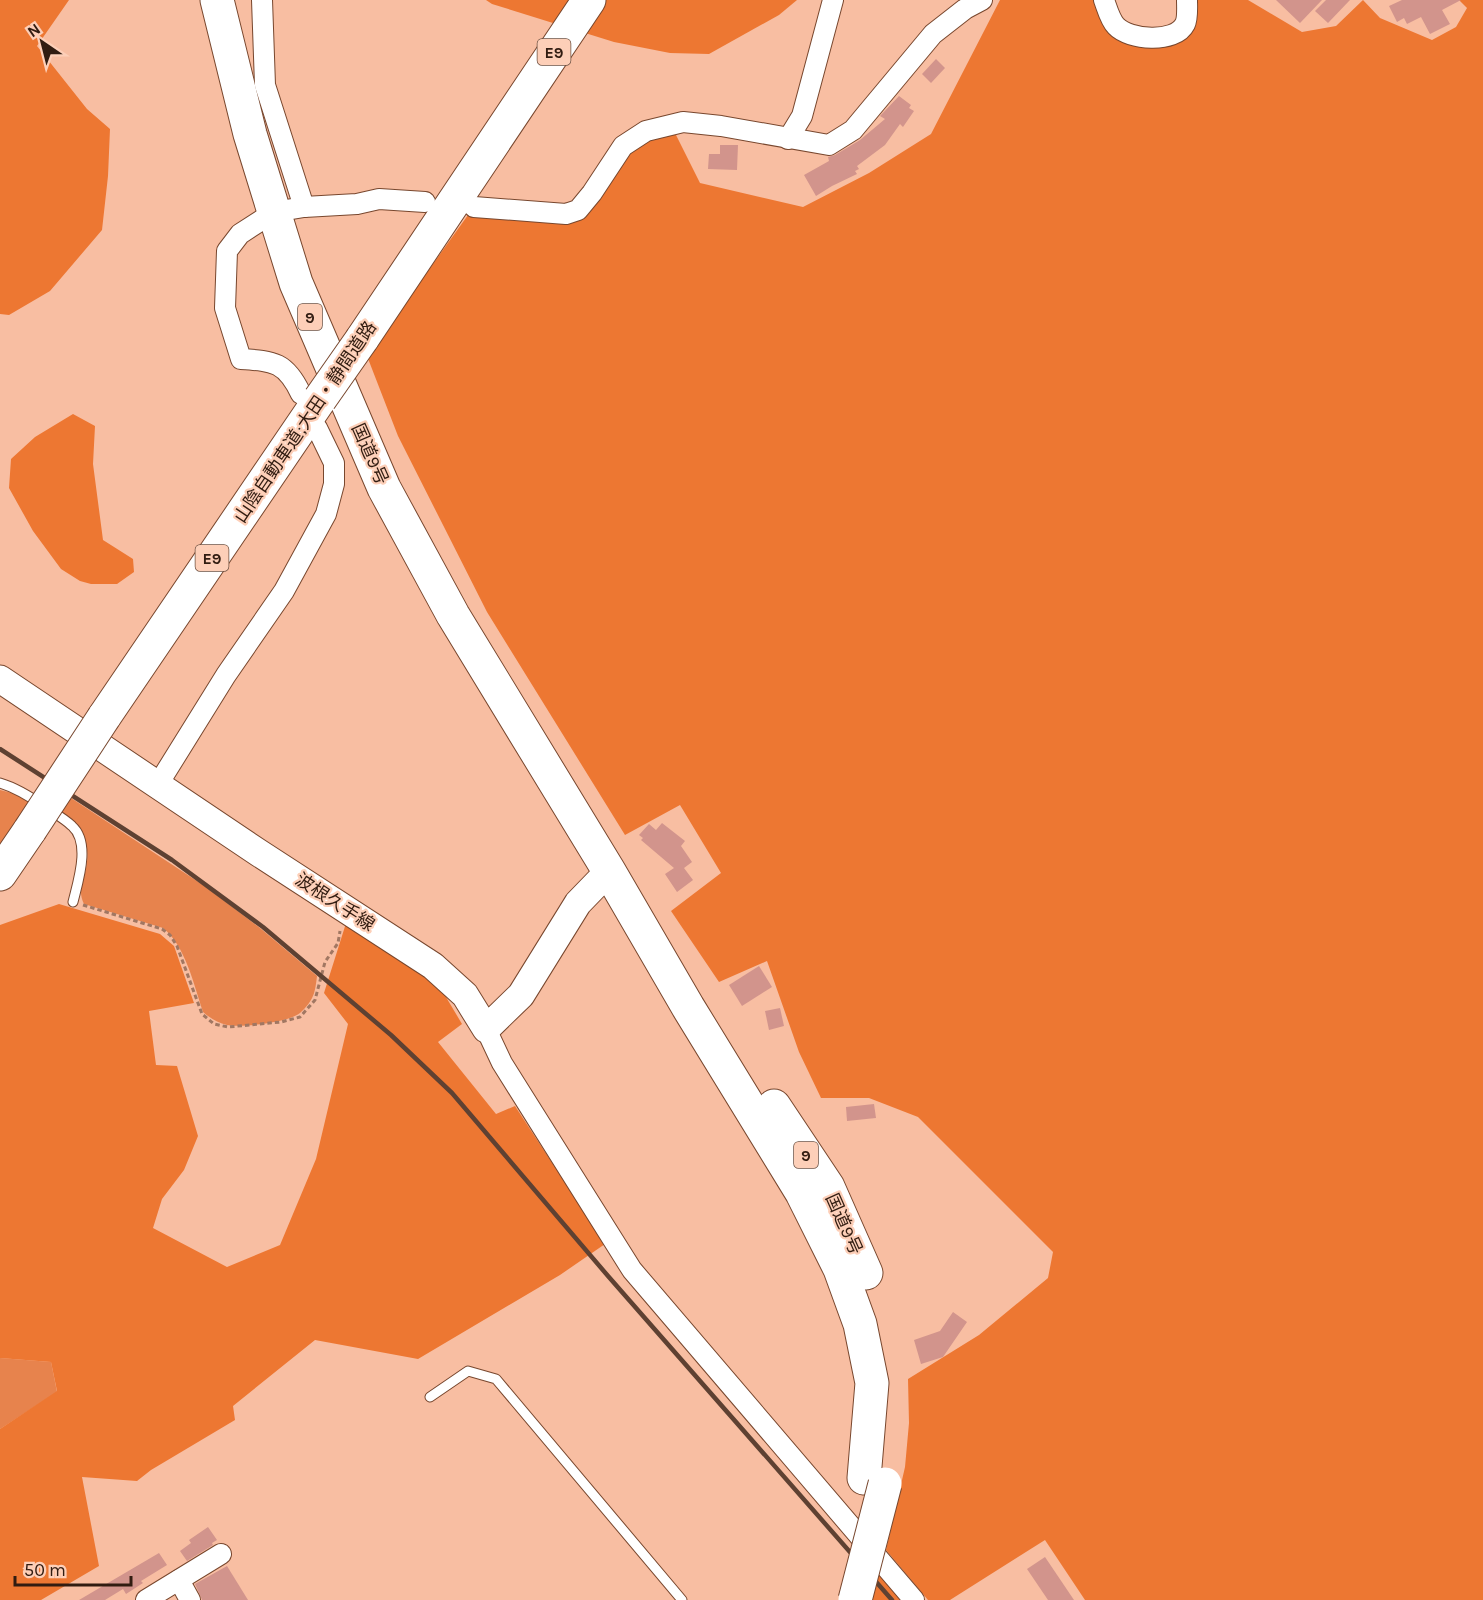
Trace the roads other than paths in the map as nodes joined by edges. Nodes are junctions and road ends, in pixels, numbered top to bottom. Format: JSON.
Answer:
{"nodes":[{"id":1,"x":217,"y":0,"type":"edge"},
{"id":2,"x":262,"y":0,"type":"edge"},
{"id":3,"x":579,"y":0,"type":"edge"},
{"id":4,"x":589,"y":0,"type":"edge"},
{"id":5,"x":605,"y":0,"type":"edge"},
{"id":6,"x":833,"y":0,"type":"edge"},
{"id":7,"x":982,"y":0,"type":"edge"},
{"id":8,"x":1104,"y":0,"type":"edge"},
{"id":9,"x":1187,"y":0,"type":"edge"},
{"id":10,"x":253,"y":90,"type":"junction"},
{"id":11,"x":519,"y":104,"type":"junction"},
{"id":12,"x":788,"y":139,"type":"junction"},
{"id":13,"x":474,"y":207,"type":"dead end"},
{"id":14,"x":289,"y":210,"type":"junction"},
{"id":15,"x":433,"y":212,"type":"junction"},
{"id":16,"x":313,"y":407,"type":"junction"},
{"id":17,"x":1,"y":683,"type":"edge"},
{"id":18,"x":0,"y":783,"type":"edge"},
{"id":19,"x":157,"y":786,"type":"junction"},
{"id":20,"x":609,"y":871,"type":"junction"},
{"id":21,"x":0,"y":874,"type":"edge"},
{"id":22,"x":73,"y":903,"type":"road end"},
{"id":23,"x":486,"y":1029,"type":"junction"},
{"id":24,"x":429,"y":1397,"type":"dead end"},
{"id":25,"x":221,"y":1554,"type":"dead end"},
{"id":26,"x":179,"y":1580,"type":"junction"},
{"id":27,"x":844,"y":1598,"type":"edge"},
{"id":28,"x":146,"y":1600,"type":"edge"},
{"id":29,"x":190,"y":1600,"type":"edge"},
{"id":30,"x":682,"y":1600,"type":"edge"},
{"id":31,"x":914,"y":1600,"type":"edge"}],
"edges":[{"from":1,"to":10,"type":"highway","name":"国道9号","number":"9"},
{"from":2,"to":10,"type":"street"},
{"from":3,"to":11,"type":"highway"},
{"from":4,"to":11,"type":"highway","name":"山陰自動車道;大田・静間道路","number":"E9"},
{"from":5,"to":15,"type":"highway"},
{"from":6,"to":12,"type":"street"},
{"from":7,"to":12,"type":"street"},
{"from":8,"to":9,"type":"street"},
{"from":10,"to":14,"type":"highway","name":"国道9号","number":"9"},
{"from":11,"to":15,"type":"highway","name":"山陰自動車道;大田・静間道路","number":"E9"},
{"from":12,"to":13,"type":"street"},
{"from":14,"to":15,"type":"street"},
{"from":14,"to":16,"type":"street"},
{"from":14,"to":20,"type":"highway","name":"国道9号","number":"9"},
{"from":15,"to":16,"type":"highway","name":"山陰自動車道;大田・静間道路","number":"E9","bridge":true},
{"from":16,"to":19,"type":"street"},
{"from":16,"to":21,"type":"highway","name":"山陰自動車道;大田・静間道路","number":"E9","bridge":true},
{"from":17,"to":19,"type":"main road","name":"波根久手線"},
{"from":18,"to":22,"type":"lane"},
{"from":19,"to":23,"type":"main road","name":"波根久手線"},
{"from":20,"to":23,"type":"main road"},
{"from":20,"to":27,"type":"highway","name":"国道9号","number":"9"},
{"from":23,"to":31,"type":"street"},
{"from":24,"to":30,"type":"lane"},
{"from":25,"to":26,"type":"street"},
{"from":26,"to":28,"type":"street"},
{"from":26,"to":29,"type":"street"}]}
